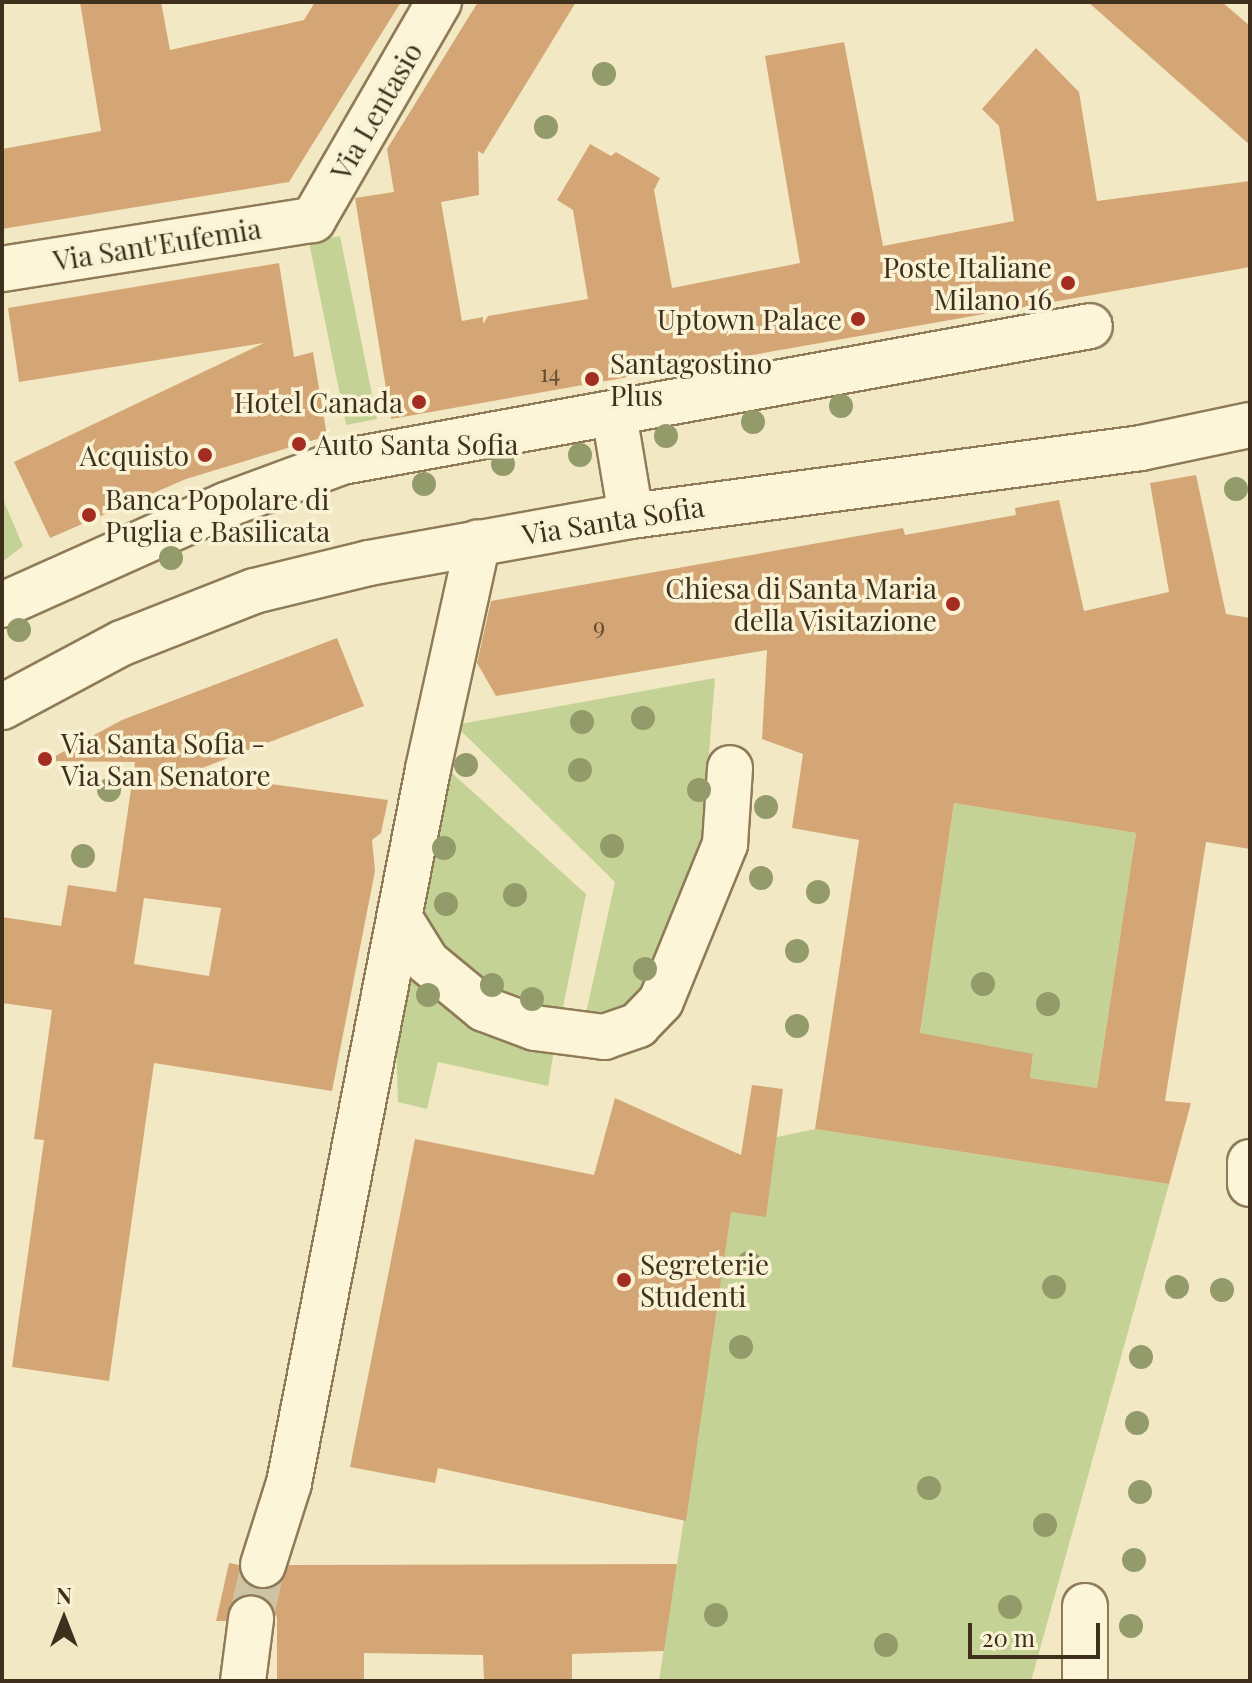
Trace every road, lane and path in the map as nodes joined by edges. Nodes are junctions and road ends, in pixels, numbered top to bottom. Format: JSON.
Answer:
{"nodes":[{"id":1,"x":439,"y":2,"type":"edge"},
{"id":2,"x":313,"y":220,"type":"joint"},
{"id":3,"x":2,"y":269,"type":"edge"},
{"id":4,"x":1090,"y":326,"type":"dead end"},
{"id":5,"x":614,"y":414,"type":"junction"},
{"id":6,"x":1250,"y":425,"type":"edge"},
{"id":7,"x":631,"y":516,"type":"junction"},
{"id":8,"x":478,"y":542,"type":"junction"},
{"id":9,"x":2,"y":605,"type":"edge"},
{"id":10,"x":2,"y":707,"type":"edge"},
{"id":11,"x":730,"y":768,"type":"dead end"},
{"id":12,"x":401,"y":920,"type":"junction"},
{"id":13,"x":263,"y":1565,"type":"tunnel mouth"},
{"id":14,"x":1085,"y":1606,"type":"dead end"},
{"id":15,"x":251,"y":1619,"type":"tunnel mouth"},
{"id":16,"x":243,"y":1681,"type":"edge"},
{"id":17,"x":1085,"y":1681,"type":"edge"}],
"edges":[{"from":1,"to":2,"type":"street","name":"Via Lentasio"},
{"from":2,"to":3,"type":"street","name":"Via Sant'Eufemia"},
{"from":4,"to":5,"type":"street"},
{"from":5,"to":7,"type":"street"},
{"from":5,"to":9,"type":"street"},
{"from":6,"to":7,"type":"street","name":"Via Santa Sofia"},
{"from":7,"to":8,"type":"street","name":"Via Santa Sofia"},
{"from":8,"to":10,"type":"street","name":"Via Santa Sofia"},
{"from":8,"to":12,"type":"street"},
{"from":11,"to":12,"type":"street"},
{"from":12,"to":13,"type":"street"},
{"from":14,"to":17,"type":"street"},
{"from":15,"to":16,"type":"street"}]}
